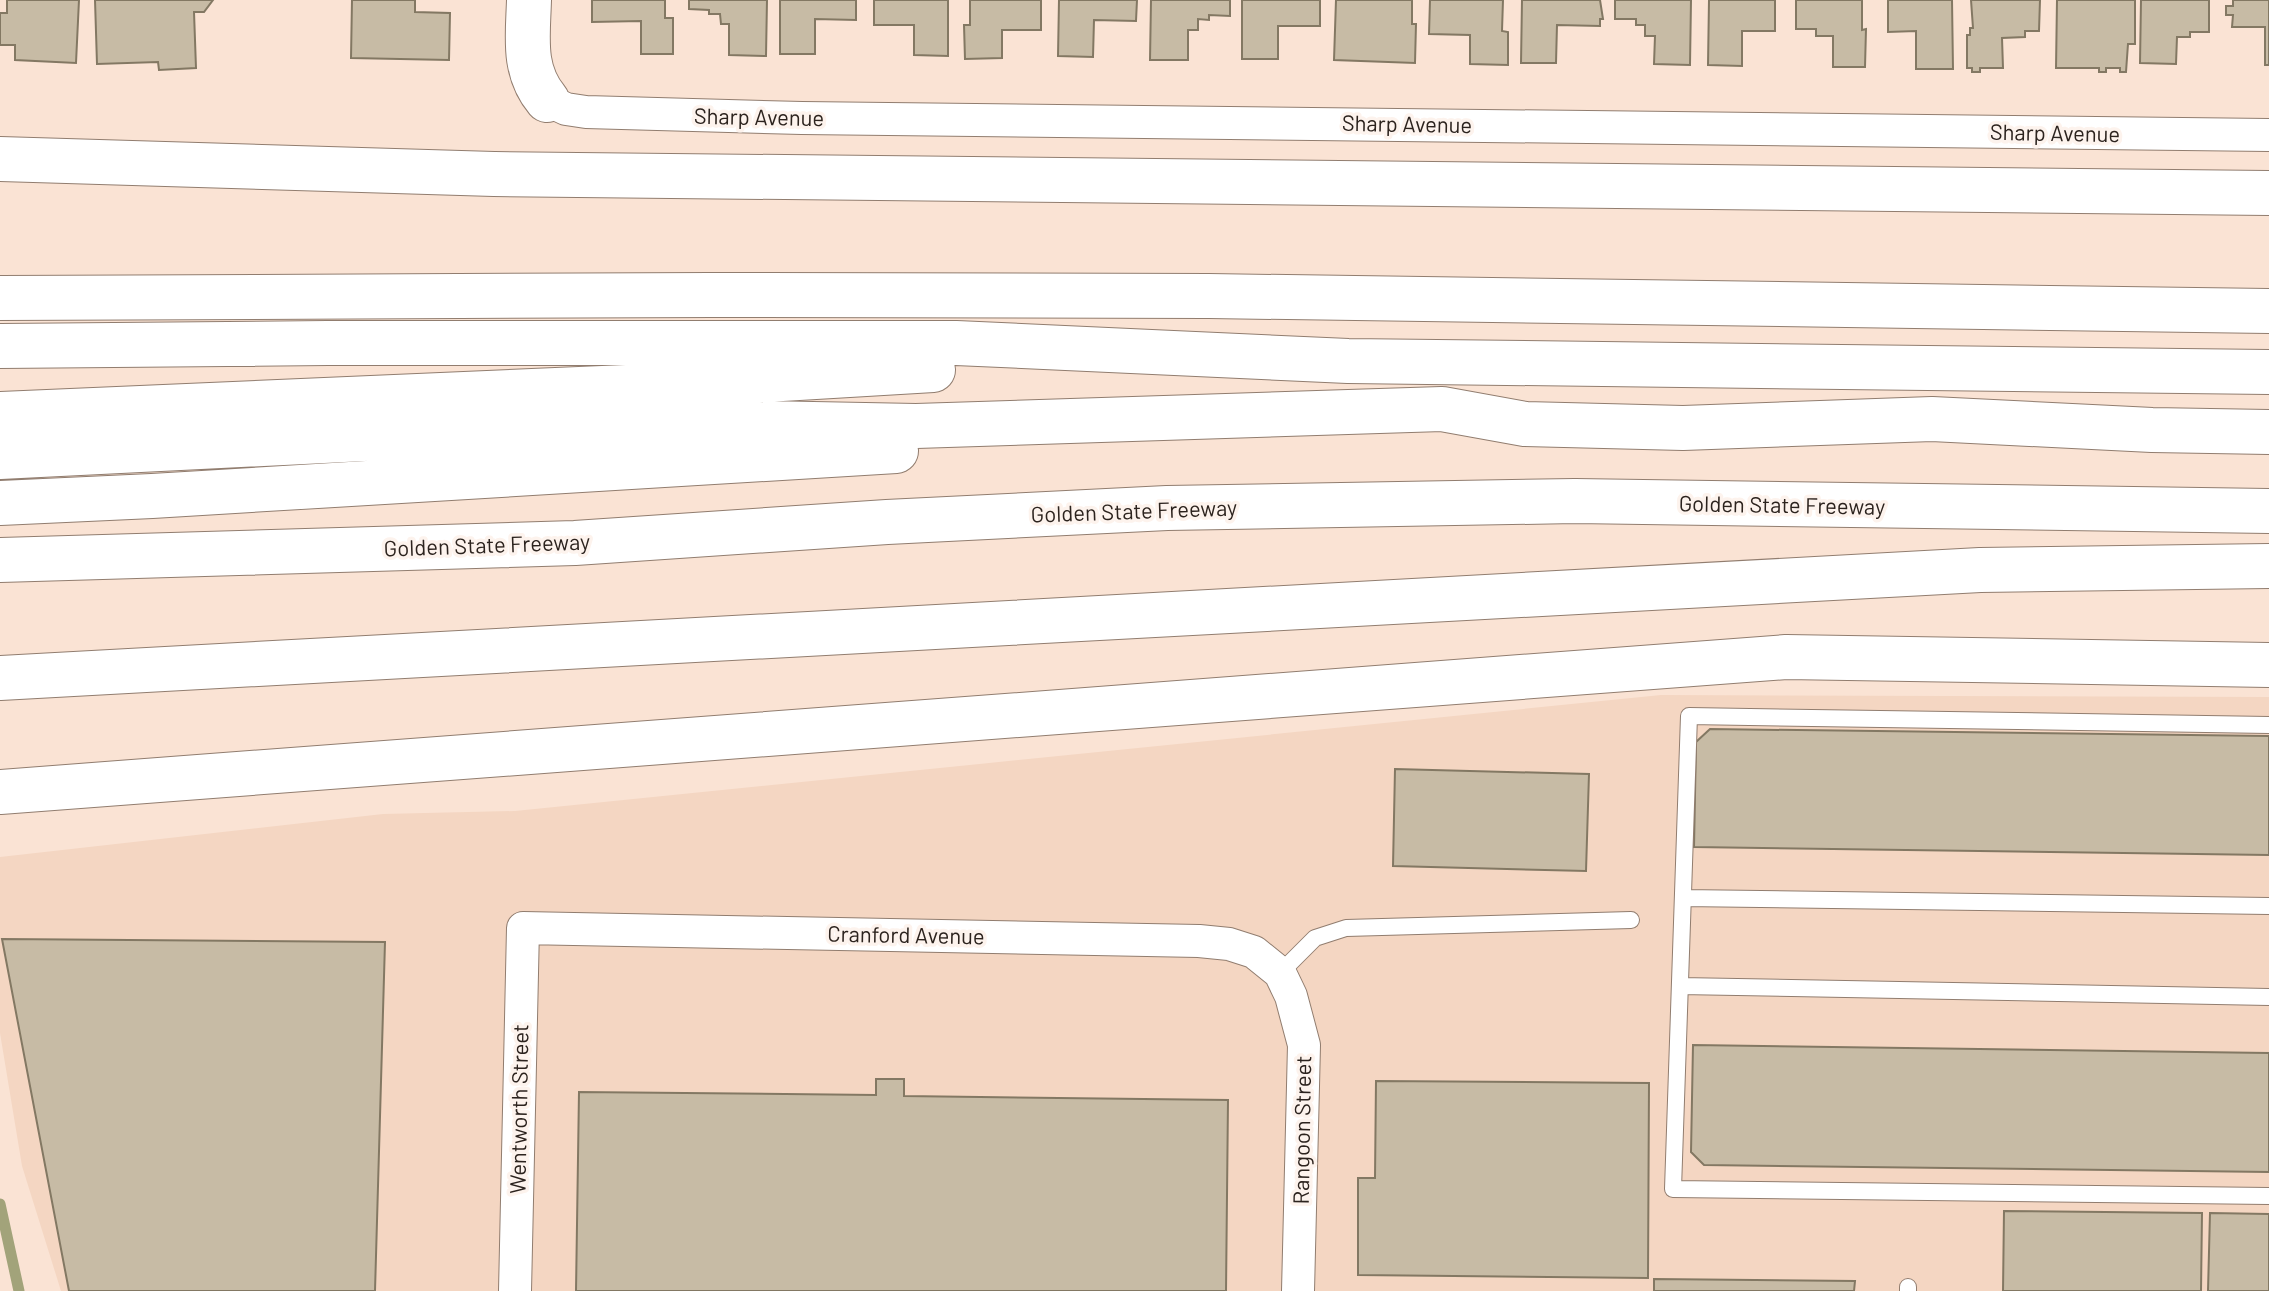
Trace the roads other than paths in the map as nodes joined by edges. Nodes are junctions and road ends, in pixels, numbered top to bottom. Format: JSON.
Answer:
{"nodes":[{"id":1,"x":529,"y":0,"type":"edge"},
{"id":2,"x":547,"y":100,"type":"joint"},
{"id":3,"x":2269,"y":135,"type":"edge"},
{"id":4,"x":0,"y":159,"type":"edge"},
{"id":5,"x":2269,"y":193,"type":"edge"},
{"id":6,"x":0,"y":298,"type":"edge"},
{"id":7,"x":2269,"y":311,"type":"edge"},
{"id":8,"x":0,"y":346,"type":"edge"},
{"id":9,"x":1103,"y":350,"type":"junction"},
{"id":10,"x":2269,"y":372,"type":"edge"},
{"id":11,"x":0,"y":414,"type":"edge"},
{"id":12,"x":1525,"y":424,"type":"junction"},
{"id":13,"x":2269,"y":432,"type":"edge"},
{"id":14,"x":0,"y":457,"type":"edge"},
{"id":15,"x":0,"y":503,"type":"edge"},
{"id":16,"x":2269,"y":511,"type":"edge"},
{"id":17,"x":0,"y":560,"type":"edge"},
{"id":18,"x":2269,"y":566,"type":"edge"},
{"id":19,"x":2269,"y":665,"type":"edge"},
{"id":20,"x":0,"y":678,"type":"edge"},
{"id":21,"x":2269,"y":725,"type":"edge"},
{"id":22,"x":0,"y":792,"type":"edge"},
{"id":23,"x":1683,"y":898,"type":"junction"},
{"id":24,"x":2269,"y":906,"type":"edge"},
{"id":25,"x":1631,"y":920,"type":"dead end"},
{"id":26,"x":523,"y":928,"type":"joint"},
{"id":27,"x":1280,"y":973,"type":"junction"},
{"id":28,"x":1680,"y":986,"type":"junction"},
{"id":29,"x":2269,"y":997,"type":"edge"},
{"id":30,"x":2269,"y":1196,"type":"edge"},
{"id":31,"x":515,"y":1291,"type":"edge"},
{"id":32,"x":1298,"y":1291,"type":"edge"}],
"edges":[{"from":1,"to":2,"type":"main road"},
{"from":2,"to":3,"type":"street","name":"Sharp Avenue"},
{"from":4,"to":5,"type":"main road"},
{"from":6,"to":7,"type":"main road"},
{"from":8,"to":9,"type":"main road"},
{"from":9,"to":10,"type":"main road"},
{"from":9,"to":11,"type":"main road"},
{"from":12,"to":13,"type":"main road"},
{"from":12,"to":14,"type":"main road"},
{"from":12,"to":15,"type":"main road"},
{"from":16,"to":17,"type":"main road","name":"Golden State Freeway"},
{"from":18,"to":20,"type":"main road"},
{"from":19,"to":22,"type":"main road"},
{"from":21,"to":23,"type":"lane"},
{"from":23,"to":24,"type":"lane"},
{"from":23,"to":28,"type":"lane"},
{"from":25,"to":27,"type":"lane"},
{"from":26,"to":27,"type":"street","name":"Cranford Avenue"},
{"from":26,"to":31,"type":"street","name":"Wentworth Street"},
{"from":27,"to":32,"type":"street","name":"Rangoon Street"},
{"from":28,"to":29,"type":"lane"},
{"from":28,"to":30,"type":"lane"}]}
